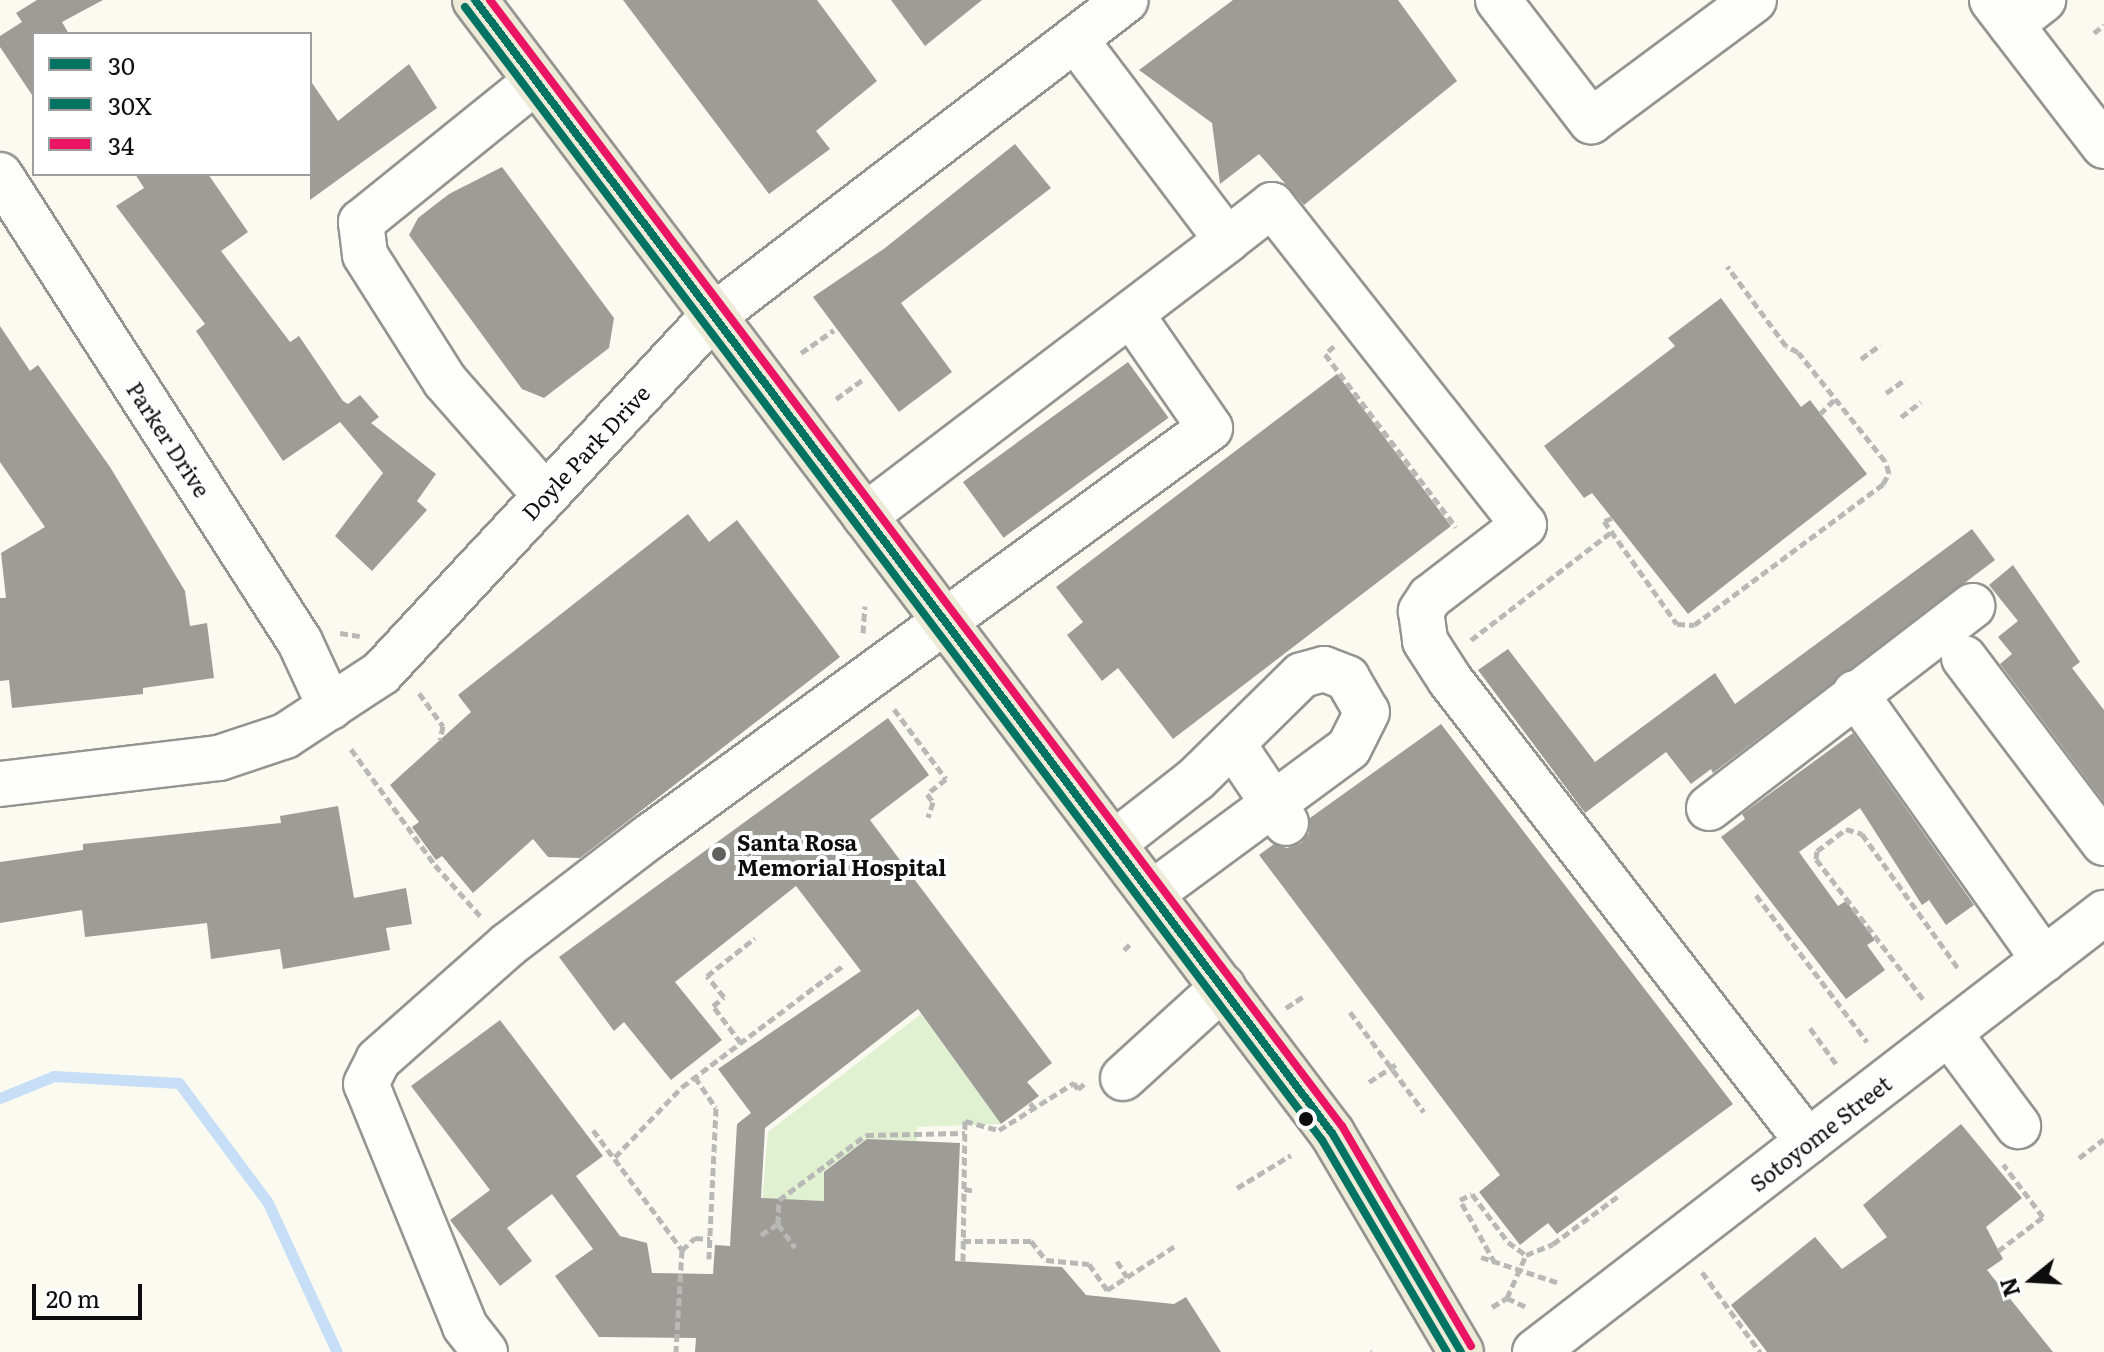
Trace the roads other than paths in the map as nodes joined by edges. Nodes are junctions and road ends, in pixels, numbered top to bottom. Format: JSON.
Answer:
{"nodes":[{"id":1,"x":475,"y":0,"type":"edge"},
{"id":2,"x":1126,"y":0,"type":"edge"},
{"id":3,"x":1498,"y":0,"type":"edge"},
{"id":4,"x":1754,"y":0,"type":"edge"},
{"id":5,"x":2015,"y":8,"type":"edge"},
{"id":6,"x":1075,"y":39,"type":"junction"},
{"id":7,"x":536,"y":81,"type":"junction"},
{"id":8,"x":2104,"y":146,"type":"edge"},
{"id":9,"x":0,"y":175,"type":"edge"},
{"id":10,"x":1227,"y":240,"type":"junction"},
{"id":11,"x":1131,"y":314,"type":"junction"},
{"id":12,"x":712,"y":317,"type":"junction"},
{"id":13,"x":545,"y":495,"type":"junction"},
{"id":14,"x":865,"y":516,"type":"junction"},
{"id":15,"x":1972,"y":606,"type":"dead end"},
{"id":16,"x":944,"y":619,"type":"junction"},
{"id":17,"x":1964,"y":658,"type":"dead end"},
{"id":18,"x":1855,"y":693,"type":"junction"},
{"id":19,"x":330,"y":707,"type":"junction"},
{"id":20,"x":1233,"y":744,"type":"junction"},
{"id":21,"x":0,"y":784,"type":"edge"},
{"id":22,"x":1709,"y":808,"type":"dead end"},
{"id":23,"x":1280,"y":813,"type":"junction"},
{"id":24,"x":1114,"y":843,"type":"junction"},
{"id":25,"x":2104,"y":843,"type":"edge"},
{"id":26,"x":1152,"y":893,"type":"junction"},
{"id":27,"x":2104,"y":913,"type":"edge"},
{"id":28,"x":2044,"y":960,"type":"junction"},
{"id":29,"x":1223,"y":987,"type":"junction"},
{"id":30,"x":1949,"y":1033,"type":"junction"},
{"id":31,"x":1109,"y":1077,"type":"road end"},
{"id":32,"x":2008,"y":1141,"type":"road end"},
{"id":33,"x":1808,"y":1142,"type":"junction"},
{"id":34,"x":485,"y":1352,"type":"edge"},
{"id":35,"x":1461,"y":1352,"type":"edge"},
{"id":36,"x":1535,"y":1352,"type":"edge"}],
"edges":[{"from":1,"to":7,"type":"main road"},
{"from":2,"to":6,"type":"street","name":"Doyle Park Drive"},
{"from":3,"to":4,"type":"street"},
{"from":5,"to":8,"type":"street"},
{"from":6,"to":10,"type":"street"},
{"from":6,"to":12,"type":"street","name":"Doyle Park Drive"},
{"from":7,"to":12,"type":"main road"},
{"from":7,"to":13,"type":"street"},
{"from":9,"to":19,"type":"street","name":"Parker Drive"},
{"from":10,"to":11,"type":"street"},
{"from":10,"to":33,"type":"street"},
{"from":11,"to":14,"type":"street"},
{"from":11,"to":16,"type":"street"},
{"from":12,"to":13,"type":"street","name":"Doyle Park Drive"},
{"from":12,"to":14,"type":"main road"},
{"from":13,"to":19,"type":"street","name":"Doyle Park Drive"},
{"from":14,"to":16,"type":"main road"},
{"from":15,"to":18,"type":"street"},
{"from":16,"to":24,"type":"main road"},
{"from":16,"to":34,"type":"street"},
{"from":17,"to":25,"type":"street"},
{"from":18,"to":22,"type":"street"},
{"from":18,"to":28,"type":"street"},
{"from":19,"to":21,"type":"street","name":"Doyle Park Drive"},
{"from":20,"to":23,"type":"street"},
{"from":20,"to":23,"type":"street"},
{"from":20,"to":24,"type":"street"},
{"from":23,"to":26,"type":"street"},
{"from":24,"to":26,"type":"main road"},
{"from":26,"to":29,"type":"main road"},
{"from":27,"to":28,"type":"street","name":"Sotoyome Street"},
{"from":28,"to":30,"type":"street","name":"Sotoyome Street"},
{"from":29,"to":31,"type":"street"},
{"from":29,"to":35,"type":"main road"},
{"from":30,"to":32,"type":"street"},
{"from":30,"to":33,"type":"street","name":"Sotoyome Street"},
{"from":33,"to":36,"type":"street","name":"Sotoyome Street"}]}
